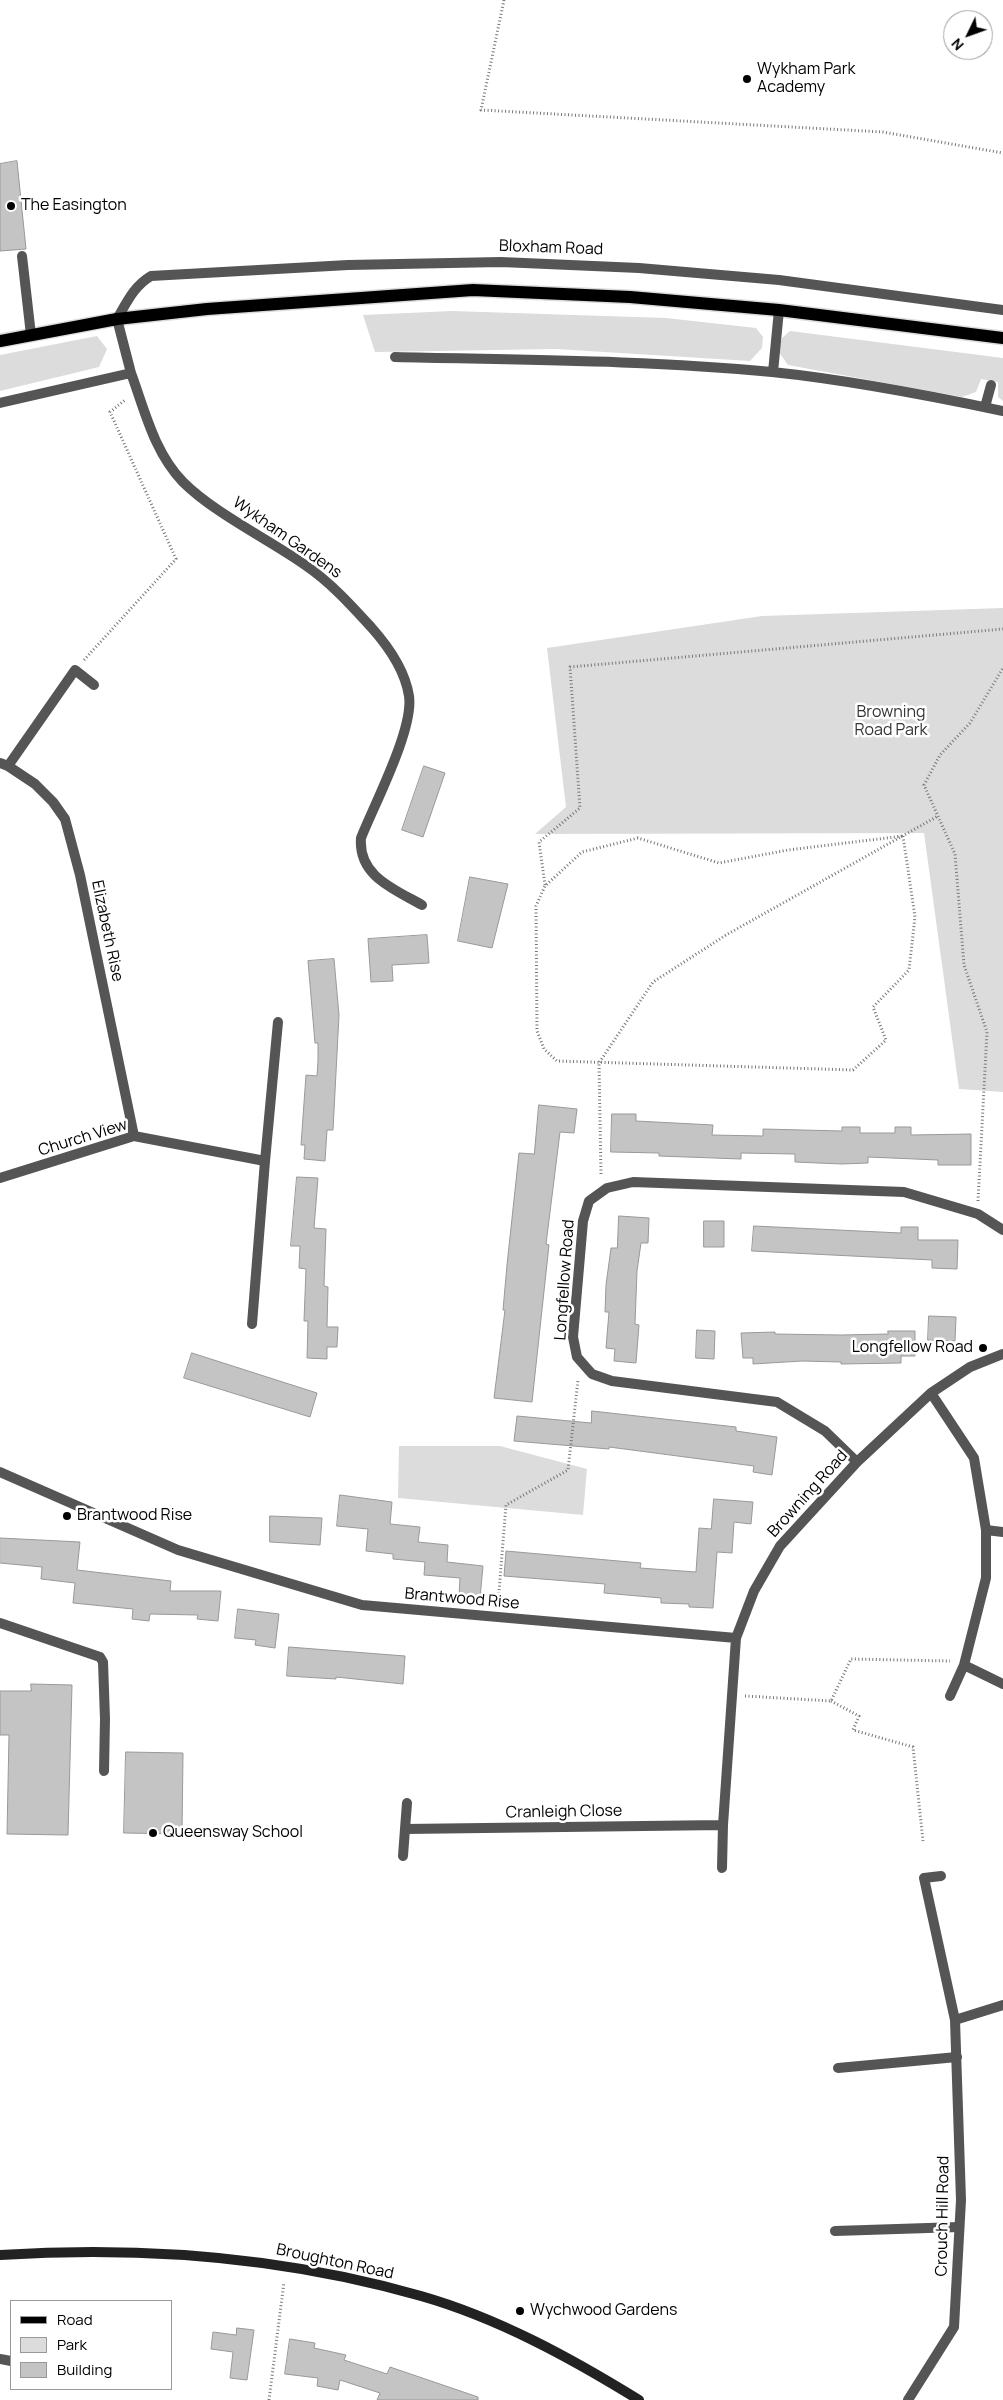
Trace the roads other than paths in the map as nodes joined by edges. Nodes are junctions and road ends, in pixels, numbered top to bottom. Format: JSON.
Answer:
{"nodes":[{"id":1,"x":22,"y":256,"type":"dead end"},
{"id":2,"x":779,"y":310,"type":"junction"},
{"id":3,"x":1003,"y":310,"type":"edge"},
{"id":4,"x":117,"y":318,"type":"junction"},
{"id":5,"x":31,"y":335,"type":"junction"},
{"id":6,"x":1003,"y":338,"type":"edge"},
{"id":7,"x":0,"y":341,"type":"edge"},
{"id":8,"x":395,"y":357,"type":"dead end"},
{"id":9,"x":773,"y":372,"type":"junction"},
{"id":10,"x":131,"y":373,"type":"junction"},
{"id":11,"x":991,"y":385,"type":"dead end"},
{"id":12,"x":0,"y":403,"type":"edge"},
{"id":13,"x":985,"y":407,"type":"junction"},
{"id":14,"x":1003,"y":411,"type":"edge"},
{"id":15,"x":94,"y":685,"type":"dead end"},
{"id":16,"x":4,"y":765,"type":"edge"},
{"id":17,"x":422,"y":905,"type":"dead end"},
{"id":18,"x":278,"y":1022,"type":"dead end"},
{"id":19,"x":134,"y":1136,"type":"junction"},
{"id":20,"x":265,"y":1161,"type":"junction"},
{"id":21,"x":0,"y":1178,"type":"edge"},
{"id":22,"x":1003,"y":1230,"type":"edge"},
{"id":23,"x":252,"y":1324,"type":"dead end"},
{"id":24,"x":1003,"y":1354,"type":"edge"},
{"id":25,"x":931,"y":1393,"type":"junction"},
{"id":26,"x":857,"y":1462,"type":"junction"},
{"id":27,"x":0,"y":1472,"type":"edge"},
{"id":28,"x":986,"y":1530,"type":"junction"},
{"id":29,"x":1003,"y":1532,"type":"edge"},
{"id":30,"x":0,"y":1623,"type":"edge"},
{"id":31,"x":736,"y":1638,"type":"junction"},
{"id":32,"x":965,"y":1663,"type":"junction"},
{"id":33,"x":1003,"y":1684,"type":"edge"},
{"id":34,"x":950,"y":1696,"type":"dead end"},
{"id":35,"x":104,"y":1771,"type":"dead end"},
{"id":36,"x":407,"y":1803,"type":"dead end"},
{"id":37,"x":723,"y":1825,"type":"junction"},
{"id":38,"x":405,"y":1829,"type":"junction"},
{"id":39,"x":404,"y":1856,"type":"dead end"},
{"id":40,"x":722,"y":1868,"type":"dead end"},
{"id":41,"x":941,"y":1876,"type":"dead end"},
{"id":42,"x":1003,"y":2005,"type":"edge"},
{"id":43,"x":955,"y":2020,"type":"junction"},
{"id":44,"x":957,"y":2057,"type":"junction"},
{"id":45,"x":838,"y":2068,"type":"dead end"},
{"id":46,"x":959,"y":2227,"type":"junction"},
{"id":47,"x":835,"y":2230,"type":"dead end"},
{"id":48,"x":0,"y":2255,"type":"edge"},
{"id":49,"x":639,"y":2400,"type":"edge"},
{"id":50,"x":908,"y":2400,"type":"edge"}],
"edges":[{"from":1,"to":5,"type":"street"},
{"from":2,"to":4,"type":"main road"},
{"from":2,"to":6,"type":"main road"},
{"from":2,"to":9,"type":"street"},
{"from":3,"to":4,"type":"street","name":"Bloxham Road"},
{"from":4,"to":5,"type":"main road"},
{"from":4,"to":10,"type":"street"},
{"from":5,"to":7,"type":"main road"},
{"from":8,"to":9,"type":"street"},
{"from":9,"to":13,"type":"street"},
{"from":10,"to":12,"type":"street"},
{"from":10,"to":17,"type":"street","name":"Wykham Gardens"},
{"from":11,"to":13,"type":"street"},
{"from":13,"to":14,"type":"street"},
{"from":15,"to":16,"type":"street"},
{"from":16,"to":19,"type":"street","name":"Elizabeth Rise"},
{"from":18,"to":20,"type":"street"},
{"from":19,"to":20,"type":"street","name":"Church View"},
{"from":19,"to":21,"type":"street","name":"Church View"},
{"from":20,"to":23,"type":"street"},
{"from":22,"to":26,"type":"street","name":"Longfellow Road"},
{"from":24,"to":25,"type":"street","name":"Browning Road"},
{"from":25,"to":26,"type":"street","name":"Browning Road"},
{"from":25,"to":28,"type":"street"},
{"from":26,"to":31,"type":"street","name":"Browning Road"},
{"from":27,"to":31,"type":"street","name":"Brantwood Rise"},
{"from":28,"to":29,"type":"street"},
{"from":28,"to":32,"type":"street"},
{"from":30,"to":35,"type":"street"},
{"from":31,"to":37,"type":"street","name":"Browning Road"},
{"from":32,"to":33,"type":"street"},
{"from":32,"to":34,"type":"street"},
{"from":36,"to":38,"type":"street"},
{"from":37,"to":38,"type":"street","name":"Cranleigh Close"},
{"from":37,"to":40,"type":"street","name":"Browning Road"},
{"from":38,"to":39,"type":"street"},
{"from":41,"to":43,"type":"street","name":"Crouch Hill Road"},
{"from":42,"to":43,"type":"street"},
{"from":43,"to":44,"type":"street","name":"Crouch Hill Road"},
{"from":44,"to":45,"type":"street"},
{"from":44,"to":46,"type":"street","name":"Crouch Hill Road"},
{"from":46,"to":47,"type":"street"},
{"from":46,"to":50,"type":"street","name":"Crouch Hill Road"},
{"from":48,"to":49,"type":"main road","name":"Broughton Road"}]}
